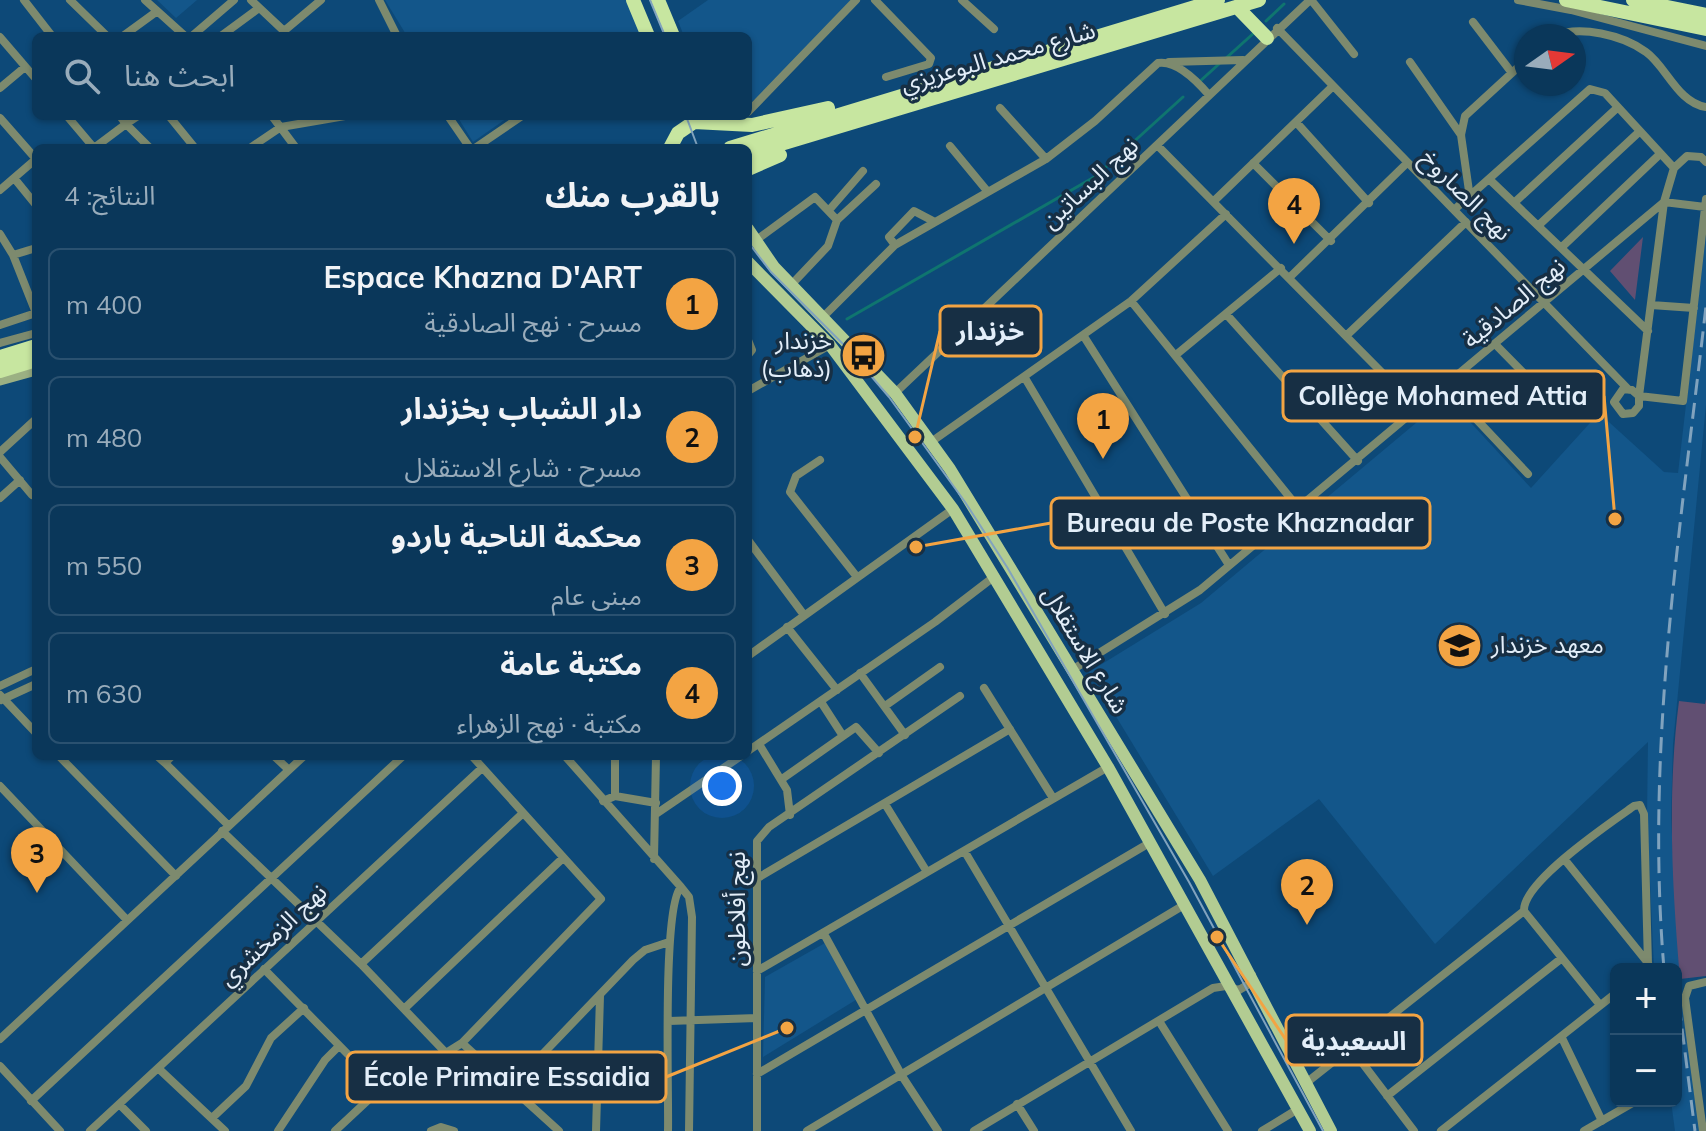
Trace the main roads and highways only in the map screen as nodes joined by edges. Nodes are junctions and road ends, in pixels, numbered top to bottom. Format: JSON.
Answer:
{"nodes":[{"id":1,"x":633,"y":0,"type":"edge"},
{"id":2,"x":658,"y":0,"type":"edge"},
{"id":3,"x":1218,"y":0,"type":"edge"},
{"id":4,"x":1259,"y":0,"type":"edge"},
{"id":5,"x":1566,"y":0,"type":"edge"},
{"id":6,"x":1633,"y":0,"type":"edge"},
{"id":7,"x":1237,"y":7,"type":"junction"},
{"id":8,"x":1706,"y":15,"type":"edge"},
{"id":9,"x":1706,"y":29,"type":"edge"},
{"id":10,"x":646,"y":32,"type":"edge"},
{"id":11,"x":671,"y":32,"type":"edge"},
{"id":12,"x":1272,"y":33,"type":"road end"},
{"id":13,"x":1043,"y":61,"type":"junction"},
{"id":14,"x":892,"y":104,"type":"junction"},
{"id":15,"x":677,"y":120,"type":"edge"},
{"id":16,"x":714,"y":120,"type":"edge"},
{"id":17,"x":670,"y":143,"type":"edge"},
{"id":18,"x":741,"y":144,"type":"edge"},
{"id":19,"x":745,"y":144,"type":"edge"},
{"id":20,"x":752,"y":153,"type":"edge"},
{"id":21,"x":752,"y":167,"type":"edge"},
{"id":22,"x":752,"y":235,"type":"edge"},
{"id":23,"x":752,"y":266,"type":"edge"},
{"id":24,"x":32,"y":347,"type":"edge"},
{"id":25,"x":0,"y":357,"type":"edge"},
{"id":26,"x":32,"y":361,"type":"edge"},
{"id":27,"x":0,"y":371,"type":"edge"},
{"id":28,"x":32,"y":371,"type":"edge"},
{"id":29,"x":0,"y":380,"type":"edge"},
{"id":30,"x":1310,"y":1131,"type":"edge"},
{"id":31,"x":1331,"y":1131,"type":"edge"}],
"edges":[{"from":1,"to":10,"type":"highway"},
{"from":2,"to":11,"type":"highway"},
{"from":3,"to":13,"type":"highway","name":"شارع محمد البوعزيزي"},
{"from":4,"to":7,"type":"highway","name":"شارع محمد البوعزيزي"},
{"from":5,"to":9,"type":"highway"},
{"from":6,"to":8,"type":"highway"},
{"from":7,"to":12,"type":"highway"},
{"from":7,"to":13,"type":"highway","name":"شارع محمد البوعزيزي"},
{"from":13,"to":14,"type":"highway","name":"شارع محمد البوعزيزي"},
{"from":13,"to":16,"type":"highway"},
{"from":13,"to":21,"type":"highway"},
{"from":14,"to":19,"type":"highway","name":"شارع محمد البوعزيزي"},
{"from":14,"to":20,"type":"highway","name":"شارع محمد البوعزيزي"},
{"from":15,"to":17,"type":"highway"},
{"from":16,"to":17,"type":"highway"},
{"from":16,"to":18,"type":"highway"},
{"from":22,"to":31,"type":"main road","name":"شارع الاستقلال"},
{"from":23,"to":30,"type":"main road","name":"شارع الاستقلال"},
{"from":24,"to":25,"type":"highway"},
{"from":26,"to":27,"type":"highway"},
{"from":28,"to":29,"type":"main road"}]}
